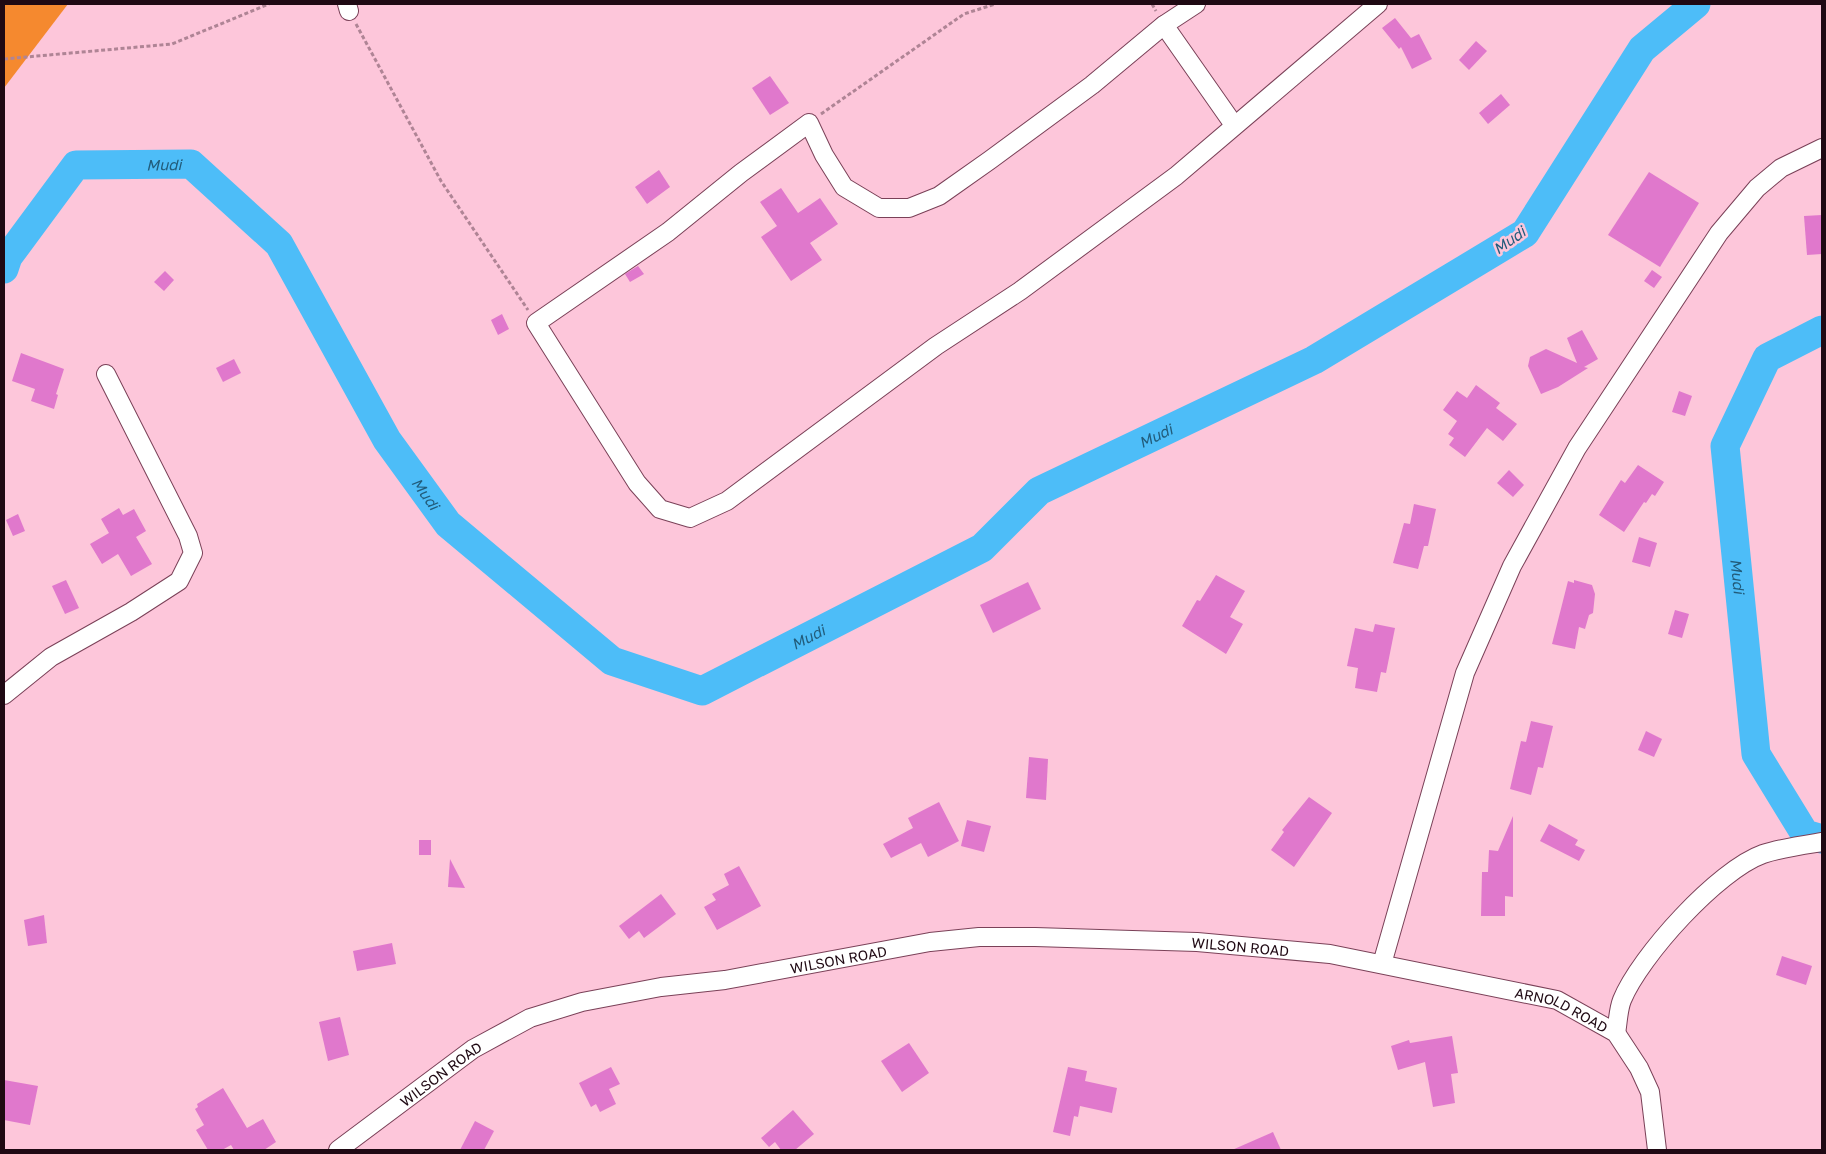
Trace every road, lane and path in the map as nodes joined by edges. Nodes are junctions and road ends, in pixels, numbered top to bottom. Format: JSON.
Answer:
{"nodes":[{"id":1,"x":269,"y":4,"type":"edge"},
{"id":2,"x":995,"y":4,"type":"edge"},
{"id":3,"x":1196,"y":4,"type":"edge"},
{"id":4,"x":1378,"y":4,"type":"edge"},
{"id":5,"x":348,"y":7,"type":"edge"},
{"id":6,"x":1164,"y":25,"type":"junction"},
{"id":7,"x":4,"y":59,"type":"edge"},
{"id":8,"x":809,"y":123,"type":"junction"},
{"id":9,"x":1234,"y":126,"type":"junction"},
{"id":10,"x":1822,"y":148,"type":"edge"},
{"id":11,"x":536,"y":323,"type":"junction"},
{"id":12,"x":106,"y":374,"type":"dead end"},
{"id":13,"x":4,"y":696,"type":"edge"},
{"id":14,"x":1822,"y":842,"type":"edge"},
{"id":15,"x":1382,"y":964,"type":"junction"},
{"id":16,"x":1616,"y":1033,"type":"junction"},
{"id":17,"x":338,"y":1150,"type":"edge"},
{"id":18,"x":1657,"y":1150,"type":"edge"}],
"edges":[{"from":1,"to":7,"type":"path"},
{"from":2,"to":8,"type":"path"},
{"from":3,"to":6,"type":"street"},
{"from":4,"to":9,"type":"street"},
{"from":5,"to":11,"type":"path"},
{"from":6,"to":8,"type":"street"},
{"from":6,"to":9,"type":"street"},
{"from":8,"to":11,"type":"street"},
{"from":9,"to":11,"type":"street"},
{"from":10,"to":15,"type":"street"},
{"from":12,"to":13,"type":"street"},
{"from":14,"to":16,"type":"street"},
{"from":15,"to":16,"type":"street","name":"ARNOLD ROAD"},
{"from":15,"to":17,"type":"street","name":"WILSON ROAD"},
{"from":16,"to":18,"type":"street","name":"ARNOLD ROAD"}]}
